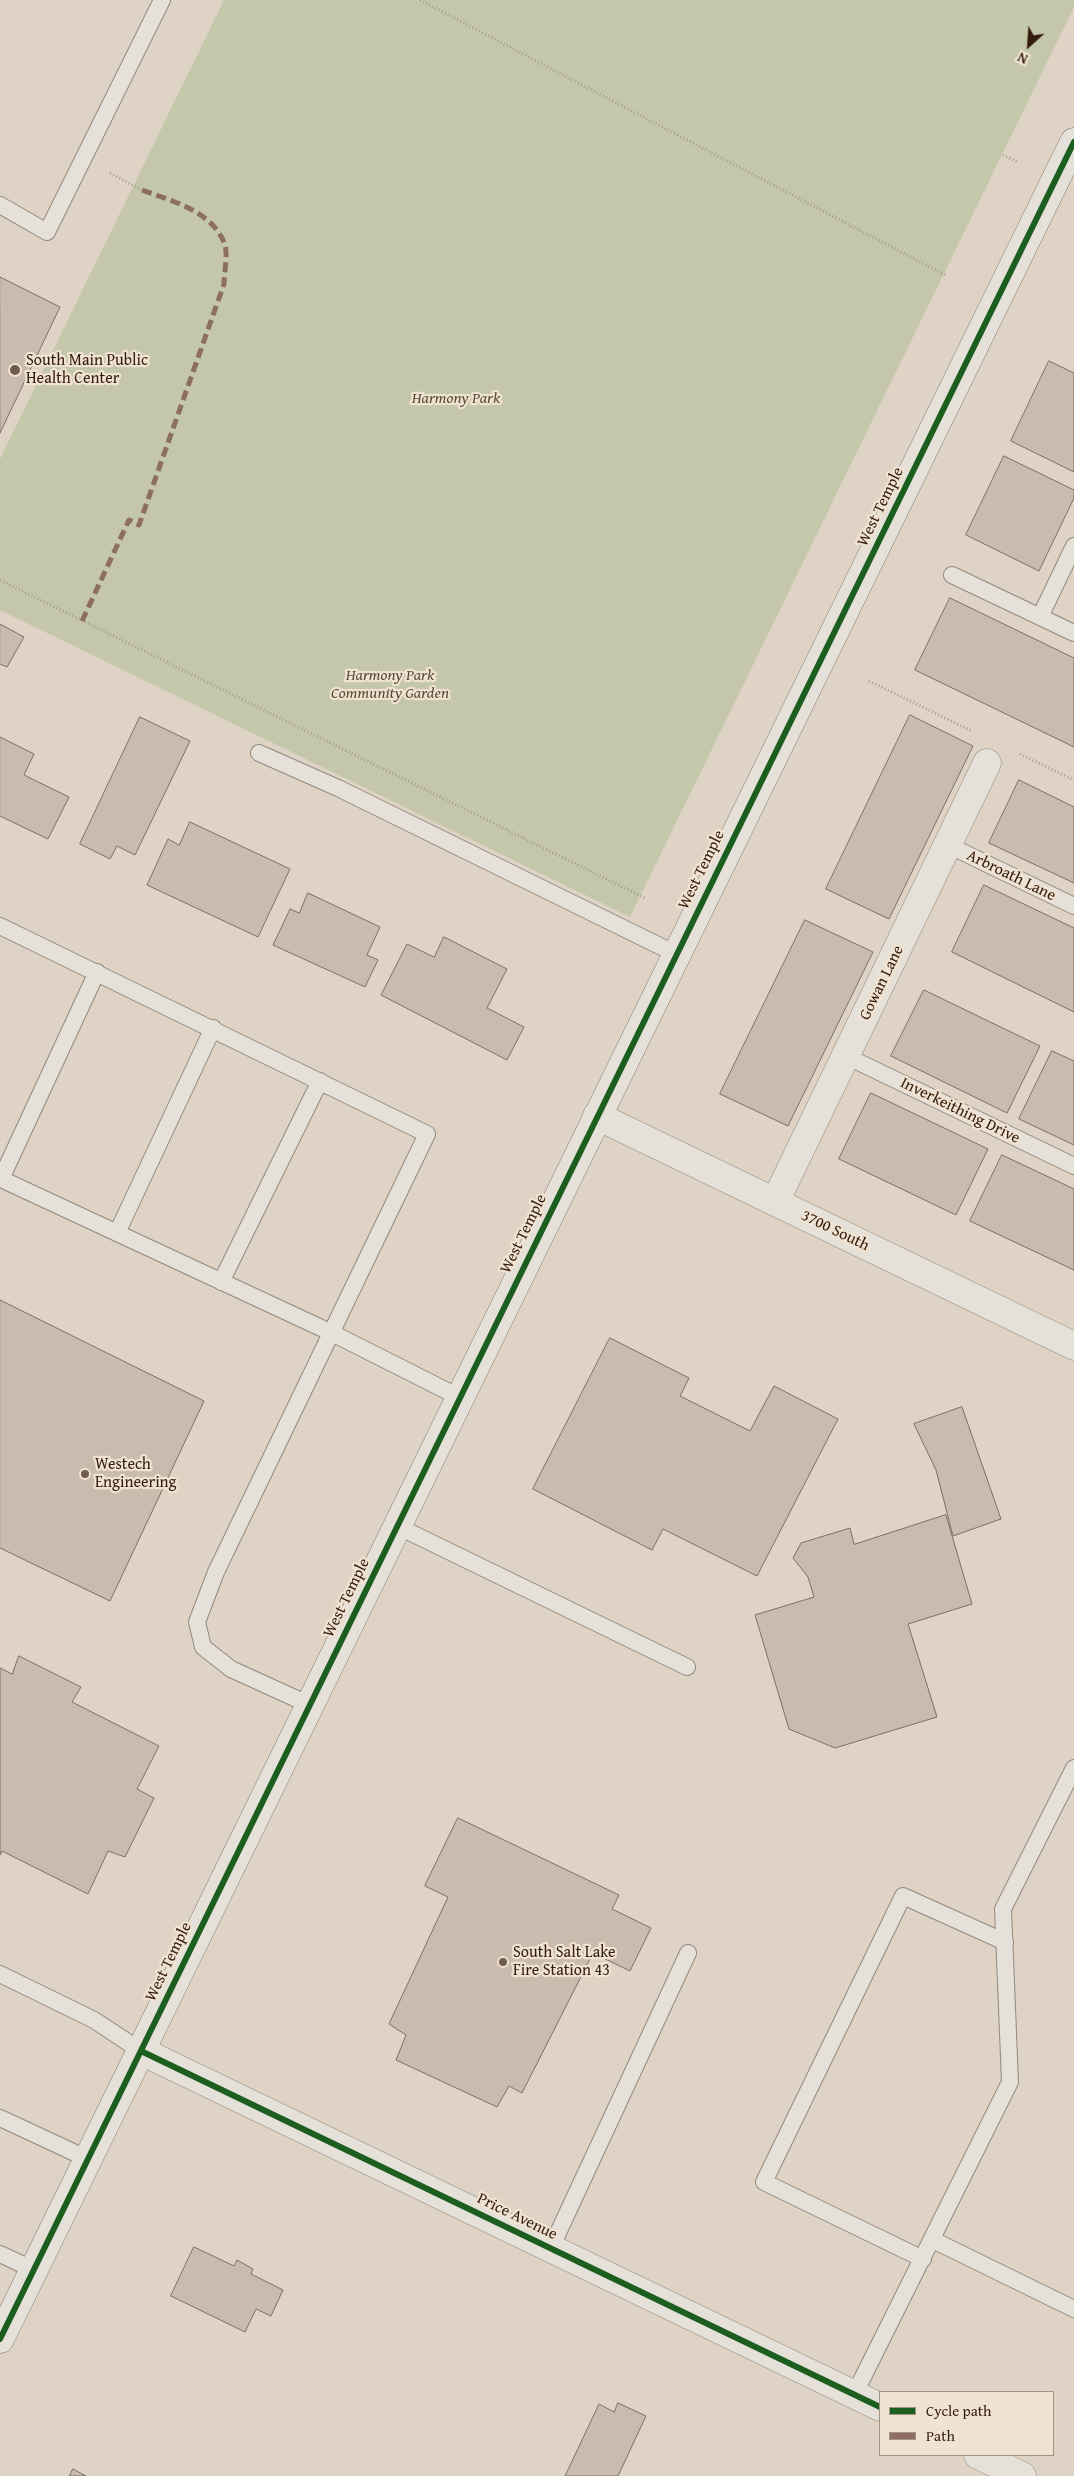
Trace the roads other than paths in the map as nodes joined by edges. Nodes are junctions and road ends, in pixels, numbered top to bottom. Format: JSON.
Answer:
{"nodes":[{"id":1,"x":162,"y":0,"type":"edge"},
{"id":2,"x":1072,"y":152,"type":"edge"},
{"id":3,"x":0,"y":205,"type":"edge"},
{"id":4,"x":1074,"y":546,"type":"edge"},
{"id":5,"x":952,"y":575,"type":"dead end"},
{"id":6,"x":1040,"y":617,"type":"junction"},
{"id":7,"x":1074,"y":633,"type":"edge"},
{"id":8,"x":259,"y":753,"type":"dead end"},
{"id":9,"x":987,"y":763,"type":"dead end"},
{"id":10,"x":948,"y":845,"type":"junction"},
{"id":11,"x":1074,"y":906,"type":"edge"},
{"id":12,"x":0,"y":926,"type":"edge"},
{"id":13,"x":676,"y":954,"type":"junction"},
{"id":14,"x":97,"y":972,"type":"junction"},
{"id":15,"x":213,"y":1028,"type":"junction"},
{"id":16,"x":846,"y":1056,"type":"junction"},
{"id":17,"x":320,"y":1081,"type":"junction"},
{"id":18,"x":597,"y":1116,"type":"junction"},
{"id":19,"x":1074,"y":1166,"type":"edge"},
{"id":20,"x":775,"y":1202,"type":"junction"},
{"id":21,"x":117,"y":1233,"type":"junction"},
{"id":22,"x":221,"y":1282,"type":"junction"},
{"id":23,"x":332,"y":1333,"type":"junction"},
{"id":24,"x":1074,"y":1346,"type":"edge"},
{"id":25,"x":459,"y":1397,"type":"junction"},
{"id":26,"x":397,"y":1526,"type":"junction"},
{"id":27,"x":687,"y":1668,"type":"dead end"},
{"id":28,"x":310,"y":1705,"type":"junction"},
{"id":29,"x":1074,"y":1768,"type":"edge"},
{"id":30,"x":1005,"y":1942,"type":"junction"},
{"id":31,"x":688,"y":1953,"type":"dead end"},
{"id":32,"x":0,"y":1974,"type":"edge"},
{"id":33,"x":141,"y":2051,"type":"junction"},
{"id":34,"x":0,"y":2118,"type":"edge"},
{"id":35,"x":88,"y":2160,"type":"junction"},
{"id":36,"x":933,"y":2240,"type":"junction"},
{"id":37,"x":551,"y":2248,"type":"junction"},
{"id":38,"x":0,"y":2254,"type":"edge"},
{"id":39,"x":923,"y":2259,"type":"junction"},
{"id":40,"x":34,"y":2270,"type":"junction"},
{"id":41,"x":1074,"y":2309,"type":"edge"},
{"id":42,"x":0,"y":2339,"type":"edge"},
{"id":43,"x":854,"y":2395,"type":"junction"},
{"id":44,"x":879,"y":2408,"type":"edge"},
{"id":45,"x":980,"y":2456,"type":"edge"},
{"id":46,"x":1022,"y":2476,"type":"edge"}],
"edges":[{"from":1,"to":3,"type":"lane"},
{"from":2,"to":13,"type":"street","name":"West Temple"},
{"from":4,"to":6,"type":"lane"},
{"from":5,"to":6,"type":"lane"},
{"from":6,"to":7,"type":"lane"},
{"from":8,"to":13,"type":"lane"},
{"from":9,"to":10,"type":"street","name":"Gowan Lane"},
{"from":10,"to":11,"type":"lane","name":"Arbroath Lane"},
{"from":10,"to":16,"type":"street","name":"Gowan Lane"},
{"from":12,"to":14,"type":"lane"},
{"from":13,"to":18,"type":"street","name":"West Temple"},
{"from":14,"to":15,"type":"lane"},
{"from":14,"to":21,"type":"lane"},
{"from":15,"to":17,"type":"lane"},
{"from":15,"to":21,"type":"lane"},
{"from":16,"to":19,"type":"lane","name":"Inverkeithing Drive"},
{"from":16,"to":20,"type":"street","name":"Gowan Lane"},
{"from":17,"to":22,"type":"lane"},
{"from":17,"to":23,"type":"lane"},
{"from":18,"to":20,"type":"street","name":"3700 South"},
{"from":18,"to":25,"type":"street","name":"West Temple"},
{"from":20,"to":24,"type":"street","name":"3700 South"},
{"from":21,"to":22,"type":"lane"},
{"from":22,"to":23,"type":"lane"},
{"from":23,"to":25,"type":"lane"},
{"from":23,"to":28,"type":"lane"},
{"from":25,"to":26,"type":"street","name":"West Temple"},
{"from":26,"to":27,"type":"lane"},
{"from":26,"to":28,"type":"street","name":"West Temple"},
{"from":28,"to":33,"type":"street","name":"West Temple"},
{"from":29,"to":30,"type":"lane"},
{"from":30,"to":36,"type":"lane"},
{"from":30,"to":39,"type":"lane"},
{"from":31,"to":37,"type":"lane"},
{"from":32,"to":33,"type":"lane"},
{"from":33,"to":35,"type":"street","name":"West Temple"},
{"from":33,"to":37,"type":"street","name":"Price Avenue"},
{"from":34,"to":35,"type":"lane"},
{"from":35,"to":40,"type":"street","name":"West Temple"},
{"from":36,"to":39,"type":"lane"},
{"from":36,"to":41,"type":"lane"},
{"from":37,"to":43,"type":"street","name":"Price Avenue"},
{"from":38,"to":40,"type":"lane"},
{"from":39,"to":43,"type":"lane"},
{"from":40,"to":42,"type":"street","name":"West Temple"},
{"from":43,"to":44,"type":"street","name":"Price Avenue"},
{"from":45,"to":46,"type":"street"}]}
